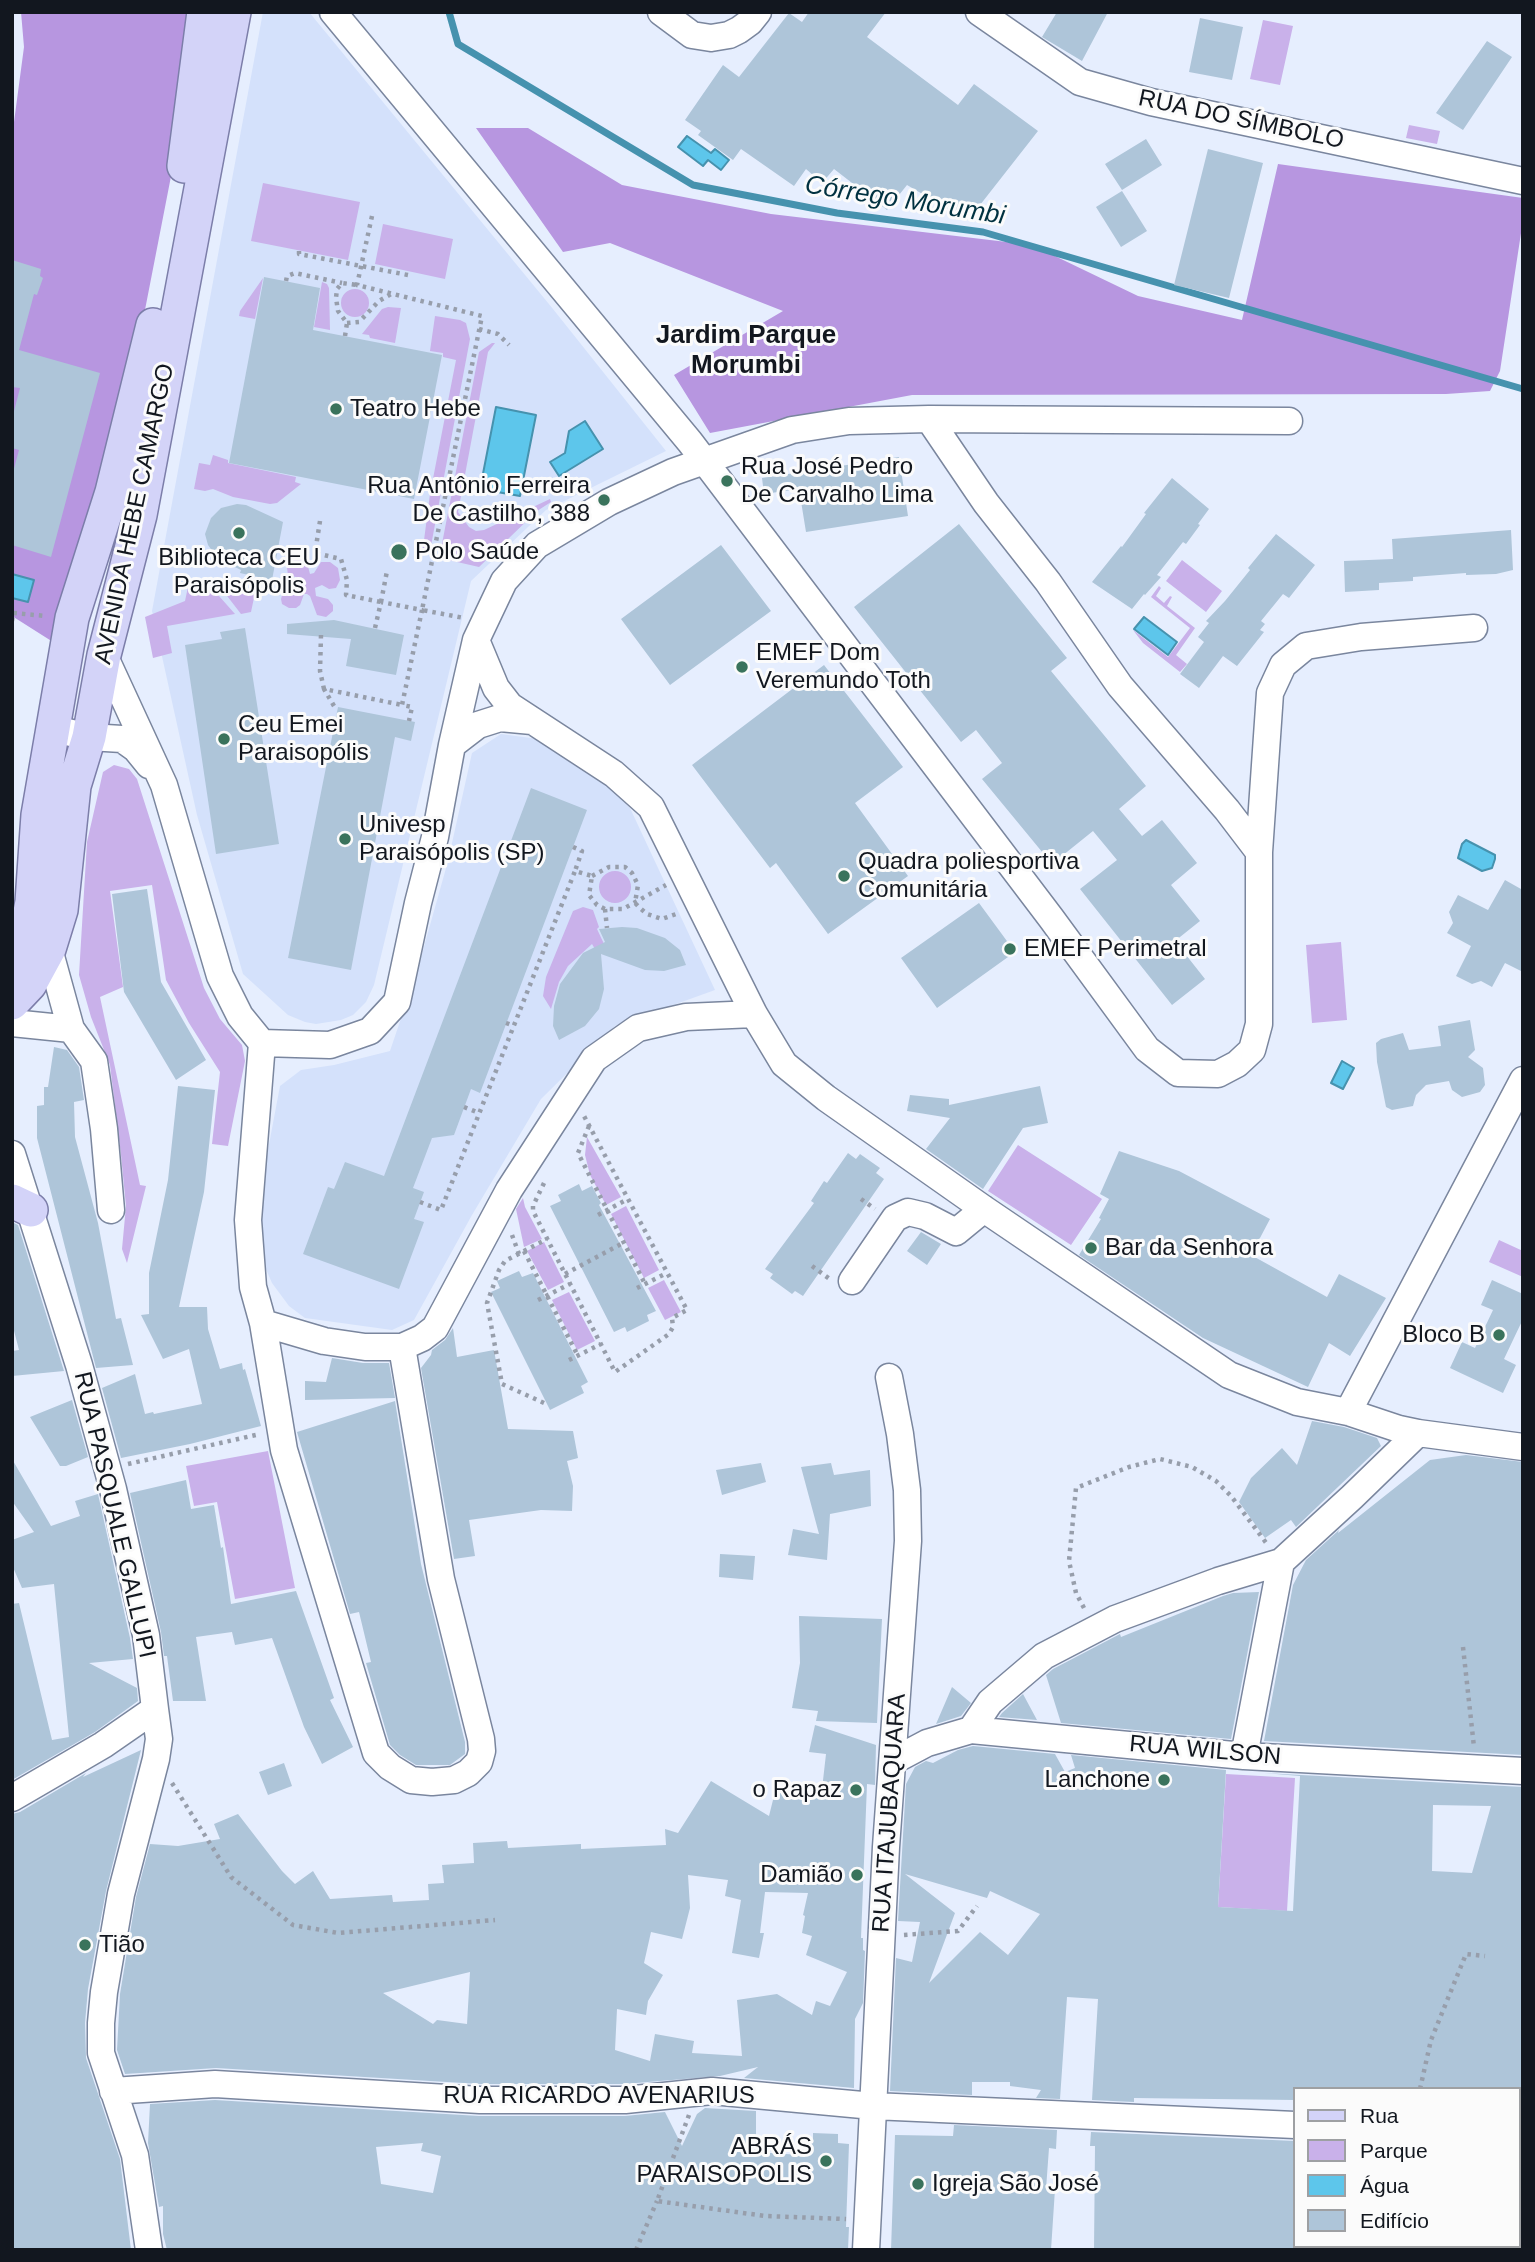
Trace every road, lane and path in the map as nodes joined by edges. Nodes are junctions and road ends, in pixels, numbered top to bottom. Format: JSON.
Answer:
{"nodes":[{"id":1,"x":204,"y":12,"type":"edge"},
{"id":2,"x":234,"y":12,"type":"edge"},
{"id":3,"x":333,"y":12,"type":"edge"},
{"id":4,"x":661,"y":12,"type":"edge"},
{"id":5,"x":758,"y":12,"type":"edge"},
{"id":6,"x":979,"y":12,"type":"edge"},
{"id":7,"x":1008,"y":21,"type":"edge"},
{"id":8,"x":1523,"y":181,"type":"edge"},
{"id":9,"x":372,"y":216,"type":"dead end"},
{"id":10,"x":299,"y":251,"type":"dead end"},
{"id":11,"x":361,"y":266,"type":"junction"},
{"id":12,"x":409,"y":271,"type":"dead end"},
{"id":13,"x":286,"y":281,"type":"dead end"},
{"id":14,"x":342,"y":283,"type":"junction"},
{"id":15,"x":357,"y":285,"type":"junction"},
{"id":16,"x":392,"y":294,"type":"junction"},
{"id":17,"x":347,"y":323,"type":"junction"},
{"id":18,"x":479,"y":330,"type":"junction"},
{"id":19,"x":345,"y":336,"type":"dead end"},
{"id":20,"x":509,"y":345,"type":"dead end"},
{"id":21,"x":929,"y":419,"type":"junction"},
{"id":22,"x":1289,"y":421,"type":"dead end"},
{"id":23,"x":703,"y":460,"type":"junction"},
{"id":24,"x":320,"y":521,"type":"dead end"},
{"id":25,"x":387,"y":571,"type":"dead end"},
{"id":26,"x":381,"y":602,"type":"junction"},
{"id":27,"x":422,"y":611,"type":"junction"},
{"id":28,"x":72,"y":618,"type":"junction"},
{"id":29,"x":12,"y":621,"type":"edge"},
{"id":30,"x":375,"y":628,"type":"dead end"},
{"id":31,"x":1474,"y":628,"type":"dead end"},
{"id":32,"x":481,"y":631,"type":"junction"},
{"id":33,"x":321,"y":635,"type":"dead end"},
{"id":34,"x":104,"y":655,"type":"junction"},
{"id":35,"x":324,"y":689,"type":"junction"},
{"id":36,"x":402,"y":705,"type":"junction"},
{"id":37,"x":334,"y":706,"type":"dead end"},
{"id":38,"x":409,"y":721,"type":"dead end"},
{"id":39,"x":537,"y":722,"type":"junction"},
{"id":40,"x":54,"y":729,"type":"junction"},
{"id":41,"x":89,"y":737,"type":"junction"},
{"id":42,"x":452,"y":745,"type":"junction"},
{"id":43,"x":164,"y":785,"type":"junction"},
{"id":44,"x":573,"y":847,"type":"dead end"},
{"id":45,"x":1259,"y":852,"type":"junction"},
{"id":46,"x":575,"y":871,"type":"junction"},
{"id":47,"x":685,"y":875,"type":"junction"},
{"id":48,"x":592,"y":876,"type":"junction"},
{"id":49,"x":635,"y":902,"type":"junction"},
{"id":50,"x":699,"y":904,"type":"junction"},
{"id":51,"x":605,"y":909,"type":"junction"},
{"id":52,"x":607,"y":928,"type":"dead end"},
{"id":53,"x":49,"y":949,"type":"junction"},
{"id":54,"x":12,"y":962,"type":"edge"},
{"id":55,"x":12,"y":1003,"type":"edge"},
{"id":56,"x":754,"y":1014,"type":"junction"},
{"id":57,"x":12,"y":1023,"type":"edge"},
{"id":58,"x":506,"y":1023,"type":"dead end"},
{"id":59,"x":514,"y":1026,"type":"junction"},
{"id":60,"x":71,"y":1029,"type":"junction"},
{"id":61,"x":262,"y":1043,"type":"junction"},
{"id":62,"x":1523,"y":1080,"type":"edge"},
{"id":63,"x":572,"y":1094,"type":"junction"},
{"id":64,"x":464,"y":1107,"type":"dead end"},
{"id":65,"x":479,"y":1113,"type":"junction"},
{"id":66,"x":589,"y":1126,"type":"junction"},
{"id":67,"x":12,"y":1154,"type":"edge"},
{"id":68,"x":524,"y":1168,"type":"junction"},
{"id":69,"x":628,"y":1199,"type":"junction"},
{"id":70,"x":420,"y":1202,"type":"dead end"},
{"id":71,"x":22,"y":1205,"type":"edge"},
{"id":72,"x":984,"y":1209,"type":"junction"},
{"id":73,"x":111,"y":1210,"type":"dead end"},
{"id":74,"x":606,"y":1211,"type":"junction"},
{"id":75,"x":598,"y":1215,"type":"dead end"},
{"id":76,"x":547,"y":1239,"type":"junction"},
{"id":77,"x":624,"y":1243,"type":"junction"},
{"id":78,"x":524,"y":1251,"type":"junction"},
{"id":79,"x":667,"y":1272,"type":"junction"},
{"id":80,"x":565,"y":1274,"type":"junction"},
{"id":81,"x":852,"y":1281,"type":"dead end"},
{"id":82,"x":570,"y":1284,"type":"junction"},
{"id":83,"x":645,"y":1284,"type":"junction"},
{"id":84,"x":637,"y":1288,"type":"dead end"},
{"id":85,"x":548,"y":1296,"type":"junction"},
{"id":86,"x":538,"y":1300,"type":"dead end"},
{"id":87,"x":263,"y":1323,"type":"junction"},
{"id":88,"x":601,"y":1344,"type":"junction"},
{"id":89,"x":402,"y":1348,"type":"junction"},
{"id":90,"x":578,"y":1356,"type":"junction"},
{"id":91,"x":569,"y":1360,"type":"dead end"},
{"id":92,"x":889,"y":1377,"type":"dead end"},
{"id":93,"x":544,"y":1403,"type":"dead end"},
{"id":94,"x":1348,"y":1412,"type":"junction"},
{"id":95,"x":281,"y":1429,"type":"junction"},
{"id":96,"x":1418,"y":1433,"type":"junction"},
{"id":97,"x":1523,"y":1447,"type":"edge"},
{"id":98,"x":107,"y":1469,"type":"junction"},
{"id":99,"x":1281,"y":1562,"type":"junction"},
{"id":100,"x":1096,"y":1628,"type":"junction"},
{"id":101,"x":1463,"y":1647,"type":"dead end"},
{"id":102,"x":155,"y":1709,"type":"junction"},
{"id":103,"x":971,"y":1730,"type":"junction"},
{"id":104,"x":1244,"y":1756,"type":"junction"},
{"id":105,"x":156,"y":1759,"type":"junction"},
{"id":106,"x":893,"y":1761,"type":"junction"},
{"id":107,"x":1491,"y":1770,"type":"junction"},
{"id":108,"x":1523,"y":1771,"type":"edge"},
{"id":109,"x":12,"y":1798,"type":"edge"},
{"id":110,"x":977,"y":1906,"type":"dead end"},
{"id":111,"x":495,"y":1920,"type":"dead end"},
{"id":112,"x":882,"y":1934,"type":"junction"},
{"id":113,"x":1485,"y":1956,"type":"dead end"},
{"id":114,"x":1420,"y":2087,"type":"edge"},
{"id":115,"x":113,"y":2091,"type":"junction"},
{"id":116,"x":697,"y":2093,"type":"junction"},
{"id":117,"x":873,"y":2106,"type":"junction"},
{"id":118,"x":1294,"y":2125,"type":"edge"},
{"id":119,"x":657,"y":2201,"type":"junction"},
{"id":120,"x":867,"y":2221,"type":"junction"},
{"id":121,"x":149,"y":2250,"type":"edge"},
{"id":122,"x":636,"y":2250,"type":"edge"},
{"id":123,"x":866,"y":2250,"type":"edge"}],
"edges":[{"from":1,"to":28,"type":"main road","name":"AVENIDA HEBE CAMARGO"},
{"from":2,"to":34,"type":"main road","name":"AVENIDA HEBE CAMARGO"},
{"from":3,"to":23,"type":"street"},
{"from":4,"to":5,"type":"street"},
{"from":6,"to":7,"type":"street","name":"RUA DO SÍMBOLO"},
{"from":7,"to":8,"type":"street","name":"RUA DO SÍMBOLO"},
{"from":9,"to":11,"type":"path"},
{"from":10,"to":11,"type":"path"},
{"from":11,"to":12,"type":"path"},
{"from":11,"to":15,"type":"path"},
{"from":13,"to":14,"type":"path"},
{"from":14,"to":15,"type":"path"},
{"from":14,"to":17,"type":"path"},
{"from":15,"to":16,"type":"path"},
{"from":16,"to":17,"type":"path"},
{"from":16,"to":18,"type":"path"},
{"from":17,"to":19,"type":"path"},
{"from":18,"to":20,"type":"path"},
{"from":18,"to":27,"type":"path"},
{"from":21,"to":22,"type":"street"},
{"from":21,"to":23,"type":"street"},
{"from":21,"to":45,"type":"street"},
{"from":23,"to":32,"type":"street"},
{"from":23,"to":45,"type":"street"},
{"from":24,"to":26,"type":"path"},
{"from":25,"to":26,"type":"path"},
{"from":26,"to":27,"type":"path"},
{"from":26,"to":30,"type":"path"},
{"from":27,"to":32,"type":"path"},
{"from":27,"to":36,"type":"path"},
{"from":28,"to":29,"type":"path"},
{"from":28,"to":40,"type":"main road","name":"AVENIDA HEBE CAMARGO"},
{"from":31,"to":45,"type":"street"},
{"from":32,"to":39,"type":"street"},
{"from":32,"to":42,"type":"street"},
{"from":33,"to":35,"type":"path"},
{"from":34,"to":41,"type":"main road","name":"AVENIDA HEBE CAMARGO"},
{"from":34,"to":43,"type":"street"},
{"from":35,"to":36,"type":"path"},
{"from":35,"to":37,"type":"path"},
{"from":36,"to":38,"type":"path"},
{"from":39,"to":42,"type":"street"},
{"from":39,"to":47,"type":"street"},
{"from":40,"to":41,"type":"street"},
{"from":40,"to":54,"type":"main road","name":"AVENIDA HEBE CAMARGO"},
{"from":41,"to":43,"type":"street"},
{"from":41,"to":53,"type":"main road","name":"AVENIDA HEBE CAMARGO"},
{"from":42,"to":61,"type":"street"},
{"from":43,"to":61,"type":"street"},
{"from":44,"to":46,"type":"path"},
{"from":46,"to":48,"type":"path"},
{"from":46,"to":59,"type":"path"},
{"from":47,"to":49,"type":"path"},
{"from":47,"to":50,"type":"street"},
{"from":48,"to":49,"type":"path"},
{"from":48,"to":51,"type":"path"},
{"from":49,"to":50,"type":"path"},
{"from":49,"to":51,"type":"path"},
{"from":50,"to":56,"type":"street"},
{"from":51,"to":52,"type":"path"},
{"from":53,"to":55,"type":"main road","name":"AVENIDA HEBE CAMARGO"},
{"from":53,"to":60,"type":"street"},
{"from":56,"to":63,"type":"street"},
{"from":56,"to":72,"type":"street"},
{"from":57,"to":60,"type":"street"},
{"from":58,"to":59,"type":"path"},
{"from":59,"to":65,"type":"path"},
{"from":60,"to":73,"type":"street"},
{"from":61,"to":87,"type":"street"},
{"from":62,"to":94,"type":"street"},
{"from":63,"to":66,"type":"path"},
{"from":63,"to":68,"type":"street"},
{"from":64,"to":65,"type":"path"},
{"from":65,"to":70,"type":"path"},
{"from":66,"to":69,"type":"path"},
{"from":66,"to":74,"type":"path"},
{"from":67,"to":71,"type":"street","name":"RUA PASQUALE GALLUPI"},
{"from":68,"to":76,"type":"path"},
{"from":68,"to":89,"type":"street"},
{"from":69,"to":74,"type":"path"},
{"from":69,"to":79,"type":"path"},
{"from":71,"to":98,"type":"street","name":"RUA PASQUALE GALLUPI"},
{"from":72,"to":81,"type":"street"},
{"from":72,"to":94,"type":"street"},
{"from":74,"to":75,"type":"path"},
{"from":74,"to":77,"type":"path"},
{"from":76,"to":78,"type":"path"},
{"from":76,"to":80,"type":"path"},
{"from":77,"to":80,"type":"path"},
{"from":77,"to":83,"type":"path"},
{"from":78,"to":85,"type":"path"},
{"from":78,"to":93,"type":"path"},
{"from":79,"to":83,"type":"path"},
{"from":79,"to":88,"type":"path"},
{"from":80,"to":82,"type":"path"},
{"from":82,"to":85,"type":"path"},
{"from":82,"to":88,"type":"path"},
{"from":83,"to":84,"type":"path"},
{"from":85,"to":86,"type":"path"},
{"from":85,"to":90,"type":"path"},
{"from":87,"to":89,"type":"street"},
{"from":87,"to":95,"type":"street"},
{"from":88,"to":90,"type":"path"},
{"from":89,"to":95,"type":"street"},
{"from":90,"to":91,"type":"path"},
{"from":92,"to":106,"type":"street","name":"RUA ITAJUBAQUARA"},
{"from":94,"to":96,"type":"street"},
{"from":95,"to":98,"type":"path"},
{"from":96,"to":97,"type":"street"},
{"from":96,"to":99,"type":"street"},
{"from":98,"to":102,"type":"street","name":"RUA PASQUALE GALLUPI"},
{"from":99,"to":100,"type":"street"},
{"from":99,"to":100,"type":"path"},
{"from":99,"to":104,"type":"street"},
{"from":100,"to":103,"type":"street"},
{"from":101,"to":107,"type":"path"},
{"from":102,"to":105,"type":"street","name":"RUA PASQUALE GALLUPI"},
{"from":102,"to":109,"type":"street"},
{"from":103,"to":104,"type":"street","name":"RUA WILSON"},
{"from":103,"to":106,"type":"street","name":"RUA WILSON"},
{"from":104,"to":107,"type":"street","name":"RUA WILSON"},
{"from":105,"to":111,"type":"path"},
{"from":105,"to":115,"type":"street","name":"RUA PASQUALE GALLUPI"},
{"from":106,"to":112,"type":"street","name":"RUA ITAJUBAQUARA"},
{"from":107,"to":108,"type":"street","name":"RUA WILSON"},
{"from":110,"to":112,"type":"path"},
{"from":112,"to":117,"type":"street","name":"RUA ITAJUBAQUARA"},
{"from":113,"to":114,"type":"path"},
{"from":115,"to":116,"type":"street","name":"RUA RICARDO AVENARIUS"},
{"from":115,"to":121,"type":"street","name":"RUA PASQUALE GALLUPI"},
{"from":116,"to":117,"type":"street","name":"RUA RICARDO AVENARIUS"},
{"from":116,"to":119,"type":"path"},
{"from":117,"to":118,"type":"street","name":"RUA RICARDO AVENARIUS"},
{"from":117,"to":120,"type":"street","name":"RUA ITAJUBAQUARA"},
{"from":119,"to":120,"type":"path"},
{"from":119,"to":122,"type":"path"},
{"from":120,"to":123,"type":"street","name":"RUA ITAJUBAQUARA"}]}
